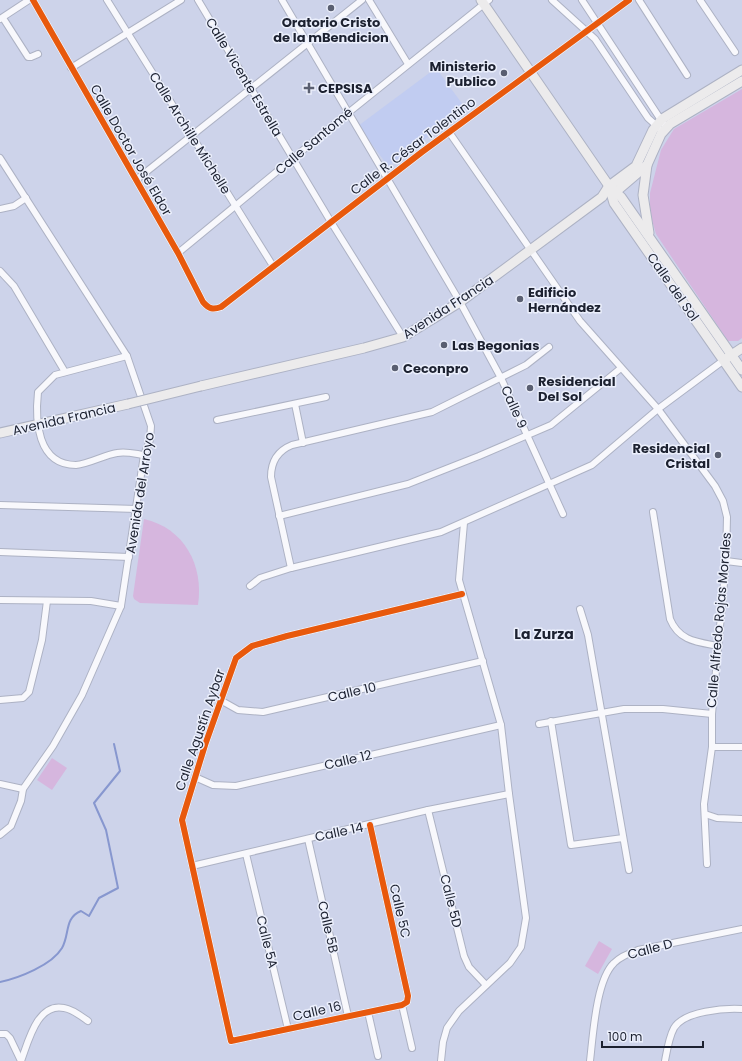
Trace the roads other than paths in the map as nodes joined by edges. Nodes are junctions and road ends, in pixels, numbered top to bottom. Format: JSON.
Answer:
{"nodes":[{"id":1,"x":29,"y":0,"type":"edge"},
{"id":2,"x":33,"y":0,"type":"edge"},
{"id":3,"x":106,"y":0,"type":"edge"},
{"id":4,"x":180,"y":0,"type":"edge"},
{"id":5,"x":198,"y":0,"type":"edge"},
{"id":6,"x":282,"y":0,"type":"edge"},
{"id":7,"x":362,"y":0,"type":"edge"},
{"id":8,"x":369,"y":0,"type":"edge"},
{"id":9,"x":552,"y":0,"type":"edge"},
{"id":10,"x":582,"y":0,"type":"edge"},
{"id":11,"x":629,"y":0,"type":"edge"},
{"id":12,"x":639,"y":0,"type":"edge"},
{"id":13,"x":700,"y":0,"type":"edge"},
{"id":14,"x":485,"y":1,"type":"edge"},
{"id":15,"x":1,"y":19,"type":"edge"},
{"id":16,"x":598,"y":23,"type":"junction"},
{"id":17,"x":588,"y":31,"type":"junction"},
{"id":18,"x":126,"y":33,"type":"junction"},
{"id":19,"x":307,"y":44,"type":"junction"},
{"id":20,"x":735,"y":52,"type":"dead end"},
{"id":21,"x":38,"y":54,"type":"dead end"},
{"id":22,"x":408,"y":64,"type":"junction"},
{"id":23,"x":71,"y":68,"type":"junction"},
{"id":24,"x":742,"y":70,"type":"edge"},
{"id":25,"x":531,"y":72,"type":"junction"},
{"id":26,"x":688,"y":75,"type":"dead end"},
{"id":27,"x":742,"y":81,"type":"edge"},
{"id":28,"x":251,"y":89,"type":"junction"},
{"id":29,"x":348,"y":113,"type":"junction"},
{"id":30,"x":662,"y":126,"type":"junction"},
{"id":31,"x":449,"y":132,"type":"junction"},
{"id":32,"x":192,"y":137,"type":"junction"},
{"id":33,"x":0,"y":158,"type":"edge"},
{"id":34,"x":293,"y":159,"type":"junction"},
{"id":35,"x":647,"y":165,"type":"junction"},
{"id":36,"x":388,"y":179,"type":"junction"},
{"id":37,"x":136,"y":180,"type":"junction"},
{"id":38,"x":610,"y":193,"type":"junction"},
{"id":39,"x":26,"y":198,"type":"junction"},
{"id":40,"x":235,"y":206,"type":"junction"},
{"id":41,"x":0,"y":209,"type":"edge"},
{"id":42,"x":331,"y":222,"type":"junction"},
{"id":43,"x":652,"y":242,"type":"junction"},
{"id":44,"x":531,"y":250,"type":"junction"},
{"id":45,"x":178,"y":253,"type":"junction"},
{"id":46,"x":274,"y":266,"type":"junction"},
{"id":47,"x":0,"y":271,"type":"edge"},
{"id":48,"x":460,"y":302,"type":"junction"},
{"id":49,"x":212,"y":309,"type":"joint"},
{"id":50,"x":403,"y":337,"type":"junction"},
{"id":51,"x":548,"y":348,"type":"dead end"},
{"id":52,"x":742,"y":348,"type":"edge"},
{"id":53,"x":732,"y":355,"type":"junction"},
{"id":54,"x":127,"y":356,"type":"junction"},
{"id":55,"x":724,"y":360,"type":"junction"},
{"id":56,"x":621,"y":368,"type":"junction"},
{"id":57,"x":742,"y":370,"type":"edge"},
{"id":58,"x":65,"y":372,"type":"junction"},
{"id":59,"x":501,"y":378,"type":"junction"},
{"id":60,"x":742,"y":387,"type":"edge"},
{"id":61,"x":326,"y":397,"type":"dead end"},
{"id":62,"x":295,"y":404,"type":"junction"},
{"id":63,"x":658,"y":409,"type":"junction"},
{"id":64,"x":217,"y":420,"type":"dead end"},
{"id":65,"x":37,"y":424,"type":"junction"},
{"id":66,"x":0,"y":433,"type":"edge"},
{"id":67,"x":526,"y":435,"type":"junction"},
{"id":68,"x":303,"y":443,"type":"junction"},
{"id":69,"x":144,"y":455,"type":"junction"},
{"id":70,"x":549,"y":485,"type":"junction"},
{"id":71,"x":0,"y":505,"type":"edge"},
{"id":72,"x":137,"y":509,"type":"junction"},
{"id":73,"x":654,"y":512,"type":"dead end"},
{"id":74,"x":563,"y":514,"type":"dead end"},
{"id":75,"x":279,"y":516,"type":"junction"},
{"id":76,"x":464,"y":523,"type":"junction"},
{"id":77,"x":0,"y":552,"type":"edge"},
{"id":78,"x":129,"y":557,"type":"junction"},
{"id":79,"x":726,"y":562,"type":"junction"},
{"id":80,"x":742,"y":563,"type":"edge"},
{"id":81,"x":291,"y":568,"type":"junction"},
{"id":82,"x":250,"y":586,"type":"dead end"},
{"id":83,"x":462,"y":594,"type":"junction"},
{"id":84,"x":0,"y":600,"type":"edge"},
{"id":85,"x":47,"y":601,"type":"junction"},
{"id":86,"x":121,"y":606,"type":"junction"},
{"id":87,"x":580,"y":609,"type":"dead end"},
{"id":88,"x":718,"y":646,"type":"junction"},
{"id":89,"x":483,"y":661,"type":"junction"},
{"id":90,"x":0,"y":700,"type":"edge"},
{"id":91,"x":222,"y":701,"type":"junction"},
{"id":92,"x":601,"y":713,"type":"junction"},
{"id":93,"x":712,"y":714,"type":"junction"},
{"id":94,"x":552,"y":721,"type":"junction"},
{"id":95,"x":538,"y":724,"type":"dead end"},
{"id":96,"x":501,"y":725,"type":"junction"},
{"id":97,"x":712,"y":747,"type":"junction"},
{"id":98,"x":742,"y":747,"type":"edge"},
{"id":99,"x":195,"y":777,"type":"junction"},
{"id":100,"x":0,"y":784,"type":"edge"},
{"id":101,"x":23,"y":788,"type":"junction"},
{"id":102,"x":509,"y":794,"type":"junction"},
{"id":103,"x":428,"y":810,"type":"junction"},
{"id":104,"x":705,"y":814,"type":"junction"},
{"id":105,"x":742,"y":819,"type":"edge"},
{"id":106,"x":370,"y":825,"type":"junction"},
{"id":107,"x":0,"y":835,"type":"edge"},
{"id":108,"x":623,"y":838,"type":"junction"},
{"id":109,"x":308,"y":839,"type":"junction"},
{"id":110,"x":246,"y":854,"type":"junction"},
{"id":111,"x":707,"y":864,"type":"dead end"},
{"id":112,"x":192,"y":866,"type":"junction"},
{"id":113,"x":629,"y":870,"type":"dead end"},
{"id":114,"x":742,"y":929,"type":"edge"},
{"id":115,"x":486,"y":986,"type":"junction"},
{"id":116,"x":404,"y":1004,"type":"junction"},
{"id":117,"x":742,"y":1009,"type":"edge"},
{"id":118,"x":368,"y":1012,"type":"junction"},
{"id":119,"x":348,"y":1016,"type":"junction"},
{"id":120,"x":88,"y":1021,"type":"dead end"},
{"id":121,"x":288,"y":1029,"type":"junction"},
{"id":122,"x":0,"y":1034,"type":"edge"},
{"id":123,"x":231,"y":1041,"type":"joint"},
{"id":124,"x":412,"y":1048,"type":"dead end"},
{"id":125,"x":378,"y":1056,"type":"dead end"},
{"id":126,"x":21,"y":1061,"type":"edge"},
{"id":127,"x":441,"y":1061,"type":"edge"},
{"id":128,"x":590,"y":1061,"type":"edge"},
{"id":129,"x":665,"y":1061,"type":"edge"}],
"edges":[{"from":1,"to":15,"type":"street"},
{"from":2,"to":23,"type":"street","name":"Calle Doctor José Eldor"},
{"from":3,"to":18,"type":"street","name":"Calle Archille Michelle"},
{"from":4,"to":18,"type":"street"},
{"from":5,"to":28,"type":"street","name":"Calle Vicente Estrella"},
{"from":6,"to":19,"type":"street","name":"Calle 9"},
{"from":7,"to":19,"type":"street"},
{"from":8,"to":22,"type":"street"},
{"from":9,"to":17,"type":"street"},
{"from":10,"to":16,"type":"street"},
{"from":11,"to":16,"type":"street","name":"Calle R. César Tolentino"},
{"from":12,"to":26,"type":"street"},
{"from":13,"to":20,"type":"street"},
{"from":14,"to":22,"type":"street","name":"Calle Santomé"},
{"from":14,"to":25,"type":"main road","name":"Calle del Sol"},
{"from":15,"to":21,"type":"street"},
{"from":16,"to":17,"type":"street","name":"Calle R. César Tolentino"},
{"from":16,"to":30,"type":"street"},
{"from":17,"to":25,"type":"street","name":"Calle R. César Tolentino"},
{"from":17,"to":30,"type":"street"},
{"from":18,"to":23,"type":"street"},
{"from":18,"to":32,"type":"street","name":"Calle Archille Michelle"},
{"from":19,"to":28,"type":"street"},
{"from":19,"to":29,"type":"street","name":"Calle 9"},
{"from":22,"to":29,"type":"street","name":"Calle Santomé"},
{"from":23,"to":37,"type":"street","name":"Calle Doctor José Eldor"},
{"from":24,"to":30,"type":"main road"},
{"from":25,"to":31,"type":"street","name":"Calle R. César Tolentino"},
{"from":25,"to":38,"type":"main road","name":"Calle del Sol"},
{"from":27,"to":30,"type":"main road"},
{"from":28,"to":32,"type":"street"},
{"from":28,"to":34,"type":"street","name":"Calle Vicente Estrella"},
{"from":29,"to":34,"type":"street","name":"Calle Santomé"},
{"from":29,"to":36,"type":"street","name":"Calle 9"},
{"from":30,"to":35,"type":"main road","name":"Avenida Francia"},
{"from":30,"to":38,"type":"main road","name":"Avenida Francia"},
{"from":31,"to":36,"type":"street","name":"Calle R. César Tolentino"},
{"from":31,"to":44,"type":"street","name":"Calle Alfredo Rojas Morales"},
{"from":32,"to":37,"type":"street"},
{"from":32,"to":40,"type":"street","name":"Calle Archille Michelle"},
{"from":33,"to":39,"type":"street","name":"Avenida del Arroyo"},
{"from":34,"to":40,"type":"street","name":"Calle Santomé"},
{"from":34,"to":42,"type":"street","name":"Calle Vicente Estrella"},
{"from":35,"to":38,"type":"main road","name":"Avenida Francia"},
{"from":35,"to":43,"type":"main road"},
{"from":36,"to":42,"type":"street","name":"Calle R. César Tolentino"},
{"from":36,"to":48,"type":"street","name":"Calle 9"},
{"from":37,"to":45,"type":"street","name":"Calle Doctor José Eldor"},
{"from":38,"to":43,"type":"main road","name":"Calle del Sol"},
{"from":38,"to":44,"type":"main road","name":"Avenida Francia"},
{"from":38,"to":55,"type":"main road","name":"Calle del Sol"},
{"from":39,"to":41,"type":"street"},
{"from":39,"to":54,"type":"street","name":"Avenida del Arroyo"},
{"from":40,"to":45,"type":"street","name":"Calle Santomé"},
{"from":40,"to":46,"type":"street","name":"Calle Archille Michelle"},
{"from":42,"to":46,"type":"street","name":"Calle R. César Tolentino"},
{"from":42,"to":50,"type":"street","name":"Calle Vicente Estrella"},
{"from":43,"to":53,"type":"main road","name":"Calle del Sol"},
{"from":44,"to":48,"type":"main road","name":"Avenida Francia"},
{"from":44,"to":56,"type":"street","name":"Calle Alfredo Rojas Morales"},
{"from":45,"to":49,"type":"street","name":"Calle Doctor José Eldor"},
{"from":46,"to":49,"type":"street","name":"Calle R. César Tolentino"},
{"from":47,"to":58,"type":"street"},
{"from":48,"to":50,"type":"main road","name":"Avenida Francia"},
{"from":48,"to":59,"type":"street","name":"Calle 9"},
{"from":50,"to":65,"type":"main road","name":"Avenida Francia","bridge":true},
{"from":51,"to":59,"type":"street"},
{"from":52,"to":53,"type":"main road"},
{"from":53,"to":55,"type":"main road"},
{"from":53,"to":57,"type":"main road","name":"Calle del Sol"},
{"from":54,"to":58,"type":"street"},
{"from":54,"to":69,"type":"street","name":"Avenida del Arroyo"},
{"from":55,"to":60,"type":"main road","name":"Calle del Sol"},
{"from":55,"to":63,"type":"street"},
{"from":56,"to":63,"type":"street","name":"Calle Alfredo Rojas Morales"},
{"from":56,"to":67,"type":"street"},
{"from":58,"to":65,"type":"street"},
{"from":59,"to":67,"type":"street","name":"Calle 9"},
{"from":59,"to":68,"type":"street"},
{"from":61,"to":62,"type":"street"},
{"from":62,"to":64,"type":"street"},
{"from":62,"to":68,"type":"street"},
{"from":63,"to":70,"type":"street"},
{"from":63,"to":79,"type":"street","name":"Calle Alfredo Rojas Morales"},
{"from":65,"to":66,"type":"main road","name":"Avenida Francia"},
{"from":65,"to":69,"type":"street"},
{"from":67,"to":70,"type":"street","name":"Calle 9"},
{"from":67,"to":75,"type":"street"},
{"from":68,"to":75,"type":"street"},
{"from":69,"to":72,"type":"street","name":"Avenida del Arroyo"},
{"from":70,"to":74,"type":"street","name":"Calle 9"},
{"from":70,"to":76,"type":"street"},
{"from":71,"to":72,"type":"street"},
{"from":72,"to":78,"type":"street","name":"Avenida del Arroyo"},
{"from":73,"to":88,"type":"street"},
{"from":75,"to":81,"type":"street"},
{"from":76,"to":81,"type":"street"},
{"from":76,"to":83,"type":"street"},
{"from":77,"to":78,"type":"street"},
{"from":78,"to":86,"type":"street","name":"Avenida del Arroyo"},
{"from":79,"to":80,"type":"street"},
{"from":79,"to":88,"type":"street","name":"Calle Alfredo Rojas Morales"},
{"from":81,"to":82,"type":"street"},
{"from":83,"to":89,"type":"street"},
{"from":83,"to":91,"type":"street","name":"Calle Agustín Aybar"},
{"from":84,"to":85,"type":"street"},
{"from":85,"to":86,"type":"street"},
{"from":85,"to":90,"type":"street"},
{"from":86,"to":101,"type":"street","name":"Avenida del Arroyo"},
{"from":87,"to":92,"type":"street"},
{"from":88,"to":93,"type":"street","name":"Calle Alfredo Rojas Morales"},
{"from":89,"to":91,"type":"street","name":"Calle 10"},
{"from":89,"to":96,"type":"street"},
{"from":91,"to":99,"type":"street","name":"Calle Agustín Aybar"},
{"from":92,"to":93,"type":"street"},
{"from":92,"to":94,"type":"street"},
{"from":92,"to":108,"type":"street"},
{"from":93,"to":97,"type":"street","name":"Calle Alfredo Rojas Morales"},
{"from":94,"to":95,"type":"street"},
{"from":94,"to":108,"type":"street"},
{"from":96,"to":99,"type":"street","name":"Calle 12"},
{"from":96,"to":102,"type":"street"},
{"from":97,"to":98,"type":"street"},
{"from":97,"to":104,"type":"street","name":"Calle Alfredo Rojas Morales"},
{"from":99,"to":112,"type":"street","name":"Calle Agustín Aybar"},
{"from":100,"to":101,"type":"street"},
{"from":101,"to":107,"type":"street","name":"Avenida del Arroyo"},
{"from":102,"to":103,"type":"street","name":"Calle 14"},
{"from":102,"to":115,"type":"street"},
{"from":103,"to":106,"type":"street","name":"Calle 14"},
{"from":103,"to":115,"type":"street","name":"Calle 5D"},
{"from":104,"to":105,"type":"street"},
{"from":104,"to":111,"type":"street","name":"Calle Alfredo Rojas Morales"},
{"from":106,"to":109,"type":"street","name":"Calle 14"},
{"from":106,"to":116,"type":"street","name":"Calle 5C"},
{"from":108,"to":113,"type":"street"},
{"from":109,"to":110,"type":"street","name":"Calle 14"},
{"from":109,"to":119,"type":"street","name":"Calle 5B"},
{"from":110,"to":112,"type":"street","name":"Calle 14"},
{"from":110,"to":121,"type":"street","name":"Calle 5A"},
{"from":112,"to":123,"type":"street","name":"Calle Agustín Aybar"},
{"from":114,"to":128,"type":"street","name":"Calle D"},
{"from":115,"to":127,"type":"street"},
{"from":116,"to":118,"type":"street","name":"Calle 16"},
{"from":116,"to":124,"type":"street","name":"Calle 5C"},
{"from":117,"to":129,"type":"street"},
{"from":118,"to":119,"type":"street","name":"Calle 16"},
{"from":118,"to":125,"type":"street"},
{"from":119,"to":121,"type":"street","name":"Calle 16"},
{"from":120,"to":126,"type":"street"},
{"from":121,"to":123,"type":"street","name":"Calle 16"},
{"from":122,"to":126,"type":"street"}]}
